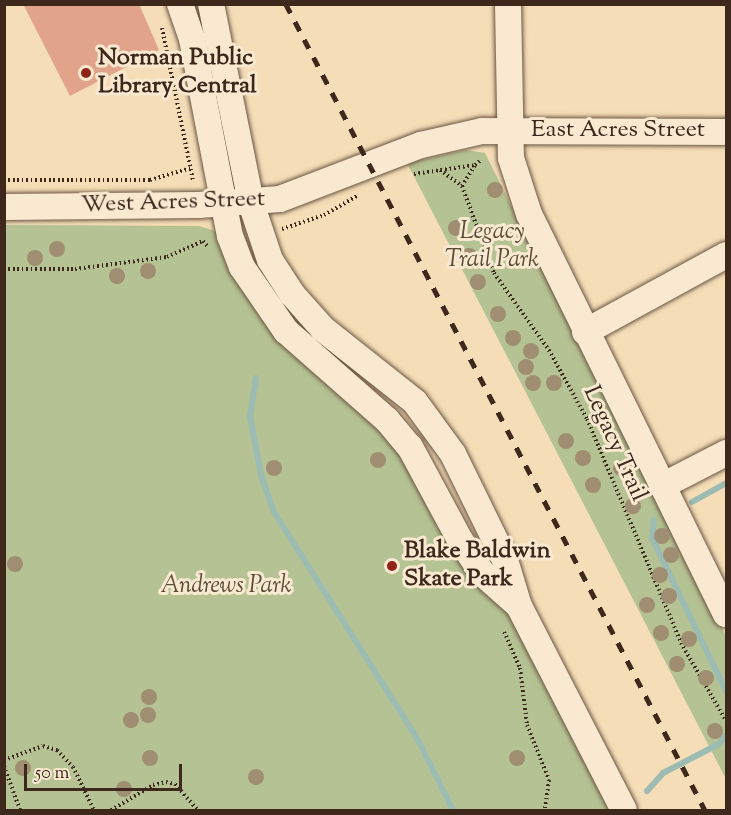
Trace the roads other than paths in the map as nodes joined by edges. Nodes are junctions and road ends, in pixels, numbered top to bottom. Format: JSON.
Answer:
{"nodes":[{"id":1,"x":211,"y":4,"type":"edge"},
{"id":2,"x":508,"y":4,"type":"edge"},
{"id":3,"x":170,"y":10,"type":"edge"},
{"id":4,"x":510,"y":130,"type":"junction"},
{"id":5,"x":726,"y":132,"type":"edge"},
{"id":6,"x":251,"y":203,"type":"junction"},
{"id":7,"x":223,"y":205,"type":"junction"},
{"id":8,"x":4,"y":207,"type":"edge"},
{"id":9,"x":726,"y":255,"type":"edge"},
{"id":10,"x":585,"y":332,"type":"junction"},
{"id":11,"x":726,"y":453,"type":"edge"},
{"id":12,"x":663,"y":486,"type":"junction"},
{"id":13,"x":511,"y":614,"type":"junction"},
{"id":14,"x":726,"y":614,"type":"edge"},
{"id":15,"x":624,"y":810,"type":"edge"}],
"edges":[{"from":1,"to":6,"type":"street"},
{"from":2,"to":4,"type":"street"},
{"from":3,"to":7,"type":"street"},
{"from":4,"to":5,"type":"street","name":"East Acres Street"},
{"from":4,"to":6,"type":"street","name":"West Acres Street"},
{"from":4,"to":10,"type":"street"},
{"from":6,"to":7,"type":"street","name":"West Acres Street"},
{"from":6,"to":13,"type":"street"},
{"from":7,"to":8,"type":"street","name":"West Acres Street"},
{"from":7,"to":13,"type":"street"},
{"from":9,"to":10,"type":"street"},
{"from":10,"to":12,"type":"street"},
{"from":11,"to":12,"type":"street"},
{"from":12,"to":14,"type":"street"},
{"from":13,"to":15,"type":"street"}]}
